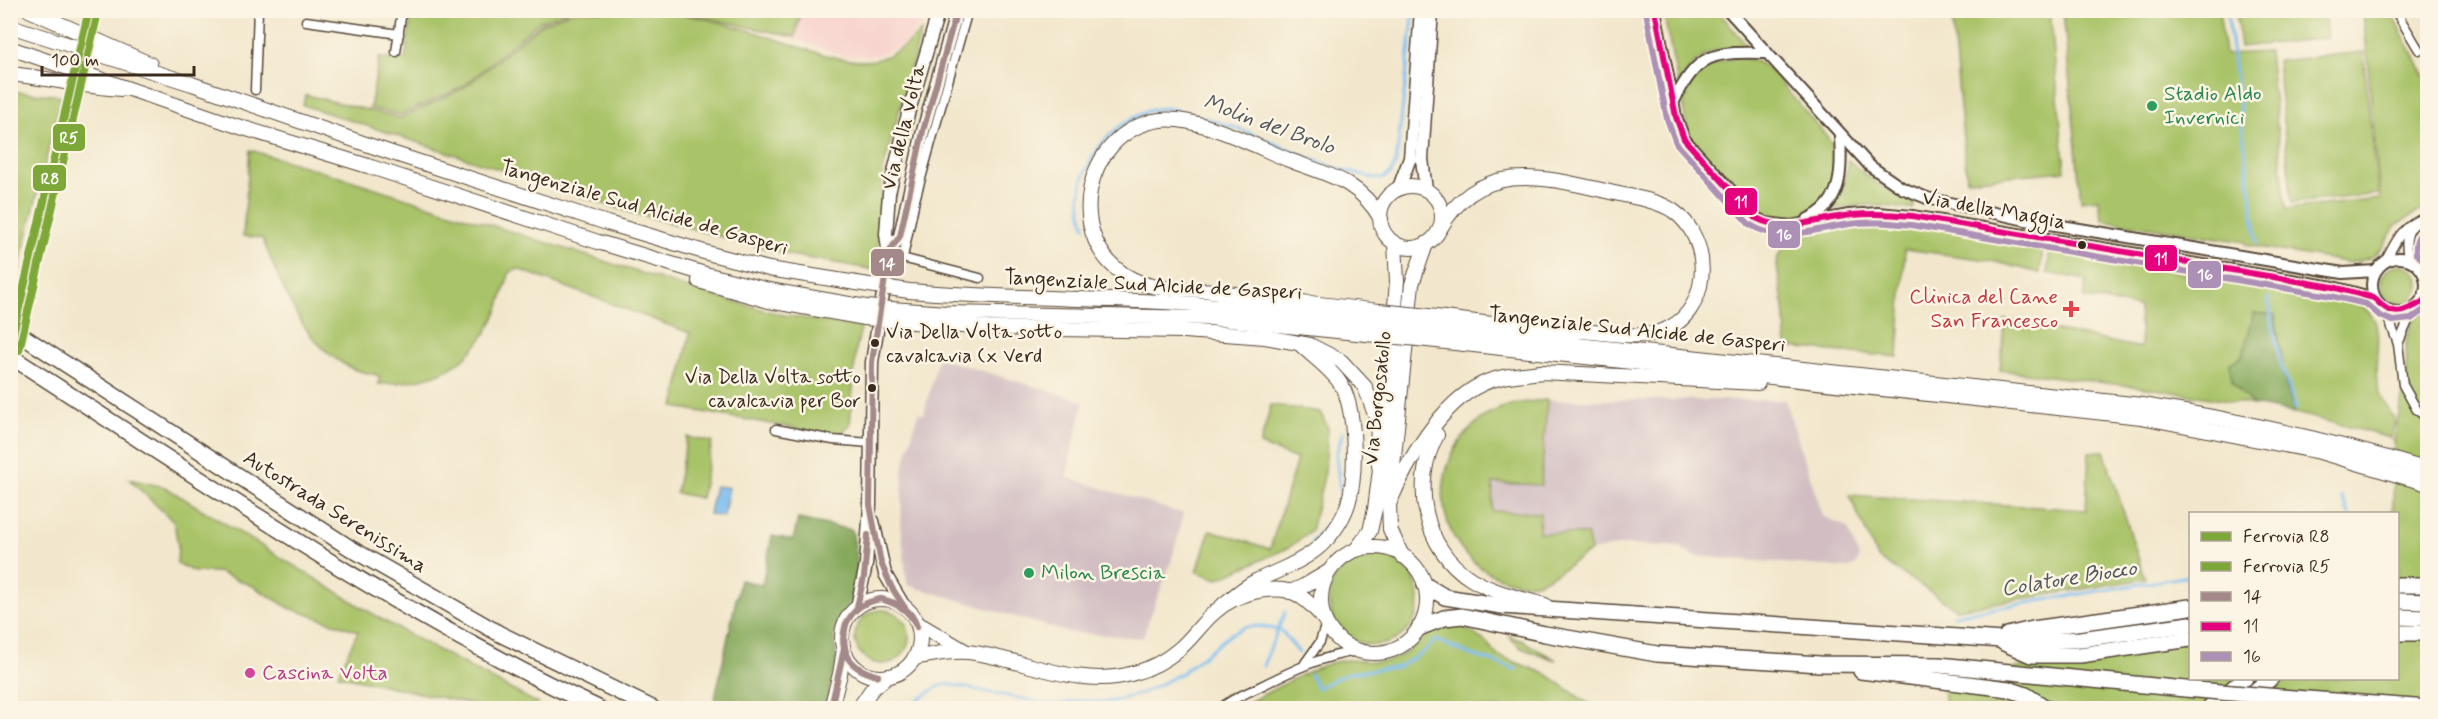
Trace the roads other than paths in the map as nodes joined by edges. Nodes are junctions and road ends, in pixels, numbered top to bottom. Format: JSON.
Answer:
{"nodes":[{"id":1,"x":29,"y":10,"type":"edge"},
{"id":2,"x":258,"y":10,"type":"edge"},
{"id":3,"x":402,"y":10,"type":"edge"},
{"id":4,"x":939,"y":10,"type":"edge"},
{"id":5,"x":957,"y":10,"type":"edge"},
{"id":6,"x":968,"y":10,"type":"edge"},
{"id":7,"x":1421,"y":10,"type":"edge"},
{"id":8,"x":1432,"y":10,"type":"edge"},
{"id":9,"x":1655,"y":10,"type":"edge"},
{"id":10,"x":1728,"y":10,"type":"edge"},
{"id":11,"x":2409,"y":10,"type":"edge"},
{"id":12,"x":2397,"y":13,"type":"edge"},
{"id":13,"x":306,"y":21,"type":"dead end"},
{"id":14,"x":10,"y":26,"type":"edge"},
{"id":15,"x":399,"y":34,"type":"junction"},
{"id":16,"x":10,"y":48,"type":"edge"},
{"id":17,"x":2419,"y":50,"type":"dead end"},
{"id":18,"x":396,"y":52,"type":"dead end"},
{"id":19,"x":1767,"y":52,"type":"junction"},
{"id":20,"x":10,"y":74,"type":"edge"},
{"id":21,"x":86,"y":80,"type":"junction"},
{"id":22,"x":192,"y":84,"type":"junction"},
{"id":23,"x":255,"y":90,"type":"dead end"},
{"id":24,"x":1673,"y":103,"type":"junction"},
{"id":25,"x":1840,"y":136,"type":"junction"},
{"id":26,"x":1398,"y":190,"type":"junction"},
{"id":27,"x":1426,"y":190,"type":"junction"},
{"id":28,"x":2427,"y":216,"type":"edge"},
{"id":29,"x":1381,"y":219,"type":"junction"},
{"id":30,"x":1791,"y":226,"type":"junction"},
{"id":31,"x":1440,"y":229,"type":"junction"},
{"id":32,"x":1395,"y":243,"type":"junction"},
{"id":33,"x":1426,"y":244,"type":"junction"},
{"id":34,"x":889,"y":255,"type":"junction"},
{"id":35,"x":903,"y":257,"type":"junction"},
{"id":36,"x":2408,"y":259,"type":"junction"},
{"id":37,"x":2385,"y":262,"type":"junction"},
{"id":38,"x":2425,"y":270,"type":"edge"},
{"id":39,"x":2375,"y":271,"type":"junction"},
{"id":40,"x":980,"y":278,"type":"dead end"},
{"id":41,"x":1226,"y":294,"type":"junction"},
{"id":42,"x":1050,"y":298,"type":"junction"},
{"id":43,"x":2377,"y":301,"type":"junction"},
{"id":44,"x":2421,"y":303,"type":"edge"},
{"id":45,"x":903,"y":316,"type":"junction"},
{"id":46,"x":1377,"y":323,"type":"junction"},
{"id":47,"x":10,"y":328,"type":"edge"},
{"id":48,"x":1419,"y":328,"type":"junction"},
{"id":49,"x":1564,"y":331,"type":"junction"},
{"id":50,"x":1298,"y":343,"type":"junction"},
{"id":51,"x":2398,"y":344,"type":"junction"},
{"id":52,"x":17,"y":360,"type":"edge"},
{"id":53,"x":1776,"y":370,"type":"junction"},
{"id":54,"x":1797,"y":370,"type":"junction"},
{"id":55,"x":1521,"y":375,"type":"junction"},
{"id":56,"x":2427,"y":419,"type":"edge"},
{"id":57,"x":776,"y":429,"type":"dead end"},
{"id":58,"x":870,"y":443,"type":"junction"},
{"id":59,"x":1379,"y":466,"type":"junction"},
{"id":60,"x":2427,"y":471,"type":"edge"},
{"id":61,"x":2427,"y":484,"type":"edge"},
{"id":62,"x":1389,"y":504,"type":"junction"},
{"id":63,"x":870,"y":505,"type":"junction"},
{"id":64,"x":1356,"y":550,"type":"junction"},
{"id":65,"x":1402,"y":555,"type":"junction"},
{"id":66,"x":1330,"y":571,"type":"junction"},
{"id":67,"x":1425,"y":585,"type":"junction"},
{"id":68,"x":2399,"y":585,"type":"edge"},
{"id":69,"x":2427,"y":585,"type":"edge"},
{"id":70,"x":1290,"y":591,"type":"junction"},
{"id":71,"x":2399,"y":601,"type":"edge"},
{"id":72,"x":2427,"y":602,"type":"edge"},
{"id":73,"x":1223,"y":605,"type":"junction"},
{"id":74,"x":857,"y":607,"type":"junction"},
{"id":75,"x":906,"y":608,"type":"junction"},
{"id":76,"x":2189,"y":608,"type":"edge"},
{"id":77,"x":1559,"y":609,"type":"junction"},
{"id":78,"x":2399,"y":617,"type":"edge"},
{"id":79,"x":2427,"y":618,"type":"edge"},
{"id":80,"x":1325,"y":621,"type":"junction"},
{"id":81,"x":917,"y":623,"type":"junction"},
{"id":82,"x":2189,"y":624,"type":"edge"},
{"id":83,"x":1419,"y":628,"type":"junction"},
{"id":84,"x":2399,"y":633,"type":"edge"},
{"id":85,"x":2427,"y":633,"type":"edge"},
{"id":86,"x":1993,"y":638,"type":"junction"},
{"id":87,"x":2189,"y":639,"type":"edge"},
{"id":88,"x":844,"y":649,"type":"junction"},
{"id":89,"x":1358,"y":651,"type":"junction"},
{"id":90,"x":967,"y":652,"type":"junction"},
{"id":91,"x":914,"y":658,"type":"junction"},
{"id":92,"x":1820,"y":664,"type":"junction"},
{"id":93,"x":1302,"y":666,"type":"junction"},
{"id":94,"x":888,"y":676,"type":"junction"},
{"id":95,"x":2243,"y":680,"type":"edge"},
{"id":96,"x":2269,"y":680,"type":"edge"},
{"id":97,"x":2329,"y":700,"type":"junction"},
{"id":98,"x":598,"y":708,"type":"edge"},
{"id":99,"x":652,"y":708,"type":"edge"},
{"id":100,"x":831,"y":708,"type":"edge"},
{"id":101,"x":859,"y":708,"type":"edge"},
{"id":102,"x":1221,"y":708,"type":"edge"},
{"id":103,"x":2046,"y":708,"type":"edge"},
{"id":104,"x":2209,"y":708,"type":"edge"},
{"id":105,"x":2234,"y":708,"type":"edge"},
{"id":106,"x":2364,"y":708,"type":"edge"},
{"id":107,"x":2427,"y":708,"type":"edge"}],
"edges":[{"from":1,"to":22,"type":"main road"},
{"from":2,"to":23,"type":"street"},
{"from":3,"to":15,"type":"street"},
{"from":4,"to":34,"type":"main road","name":"Via della Volta"},
{"from":5,"to":34,"type":"main road","name":"Via della Volta"},
{"from":6,"to":35,"type":"street","name":"Via della Volta"},
{"from":7,"to":26,"type":"main road"},
{"from":8,"to":27,"type":"main road"},
{"from":9,"to":24,"type":"street"},
{"from":10,"to":19,"type":"street"},
{"from":11,"to":12,"type":"street"},
{"from":12,"to":17,"type":"street"},
{"from":13,"to":15,"type":"street"},
{"from":14,"to":22,"type":"main road","name":"Tangenziale Sud Alcide de Gasperi"},
{"from":15,"to":18,"type":"street"},
{"from":16,"to":21,"type":"main road","name":"Tangenziale Sud Alcide de Gasperi"},
{"from":19,"to":24,"type":"street"},
{"from":19,"to":25,"type":"street","name":"Via della Maggia"},
{"from":20,"to":21,"type":"main road"},
{"from":21,"to":45,"type":"main road","name":"Tangenziale Sud Alcide de Gasperi","bridge":true},
{"from":22,"to":42,"type":"main road","name":"Tangenziale Sud Alcide de Gasperi","bridge":true},
{"from":24,"to":30,"type":"street"},
{"from":25,"to":30,"type":"street"},
{"from":25,"to":39,"type":"street","name":"Via della Maggia"},
{"from":26,"to":27,"type":"main road"},
{"from":26,"to":29,"type":"main road"},
{"from":27,"to":31,"type":"main road"},
{"from":28,"to":36,"type":"street"},
{"from":28,"to":37,"type":"street"},
{"from":29,"to":32,"type":"main road","name":"Via Borgosatollo"},
{"from":29,"to":41,"type":"main road","name":"Via Borgosatollo"},
{"from":30,"to":43,"type":"street","name":"Via della Maggia"},
{"from":31,"to":33,"type":"main road","name":"Via Borgosatollo"},
{"from":31,"to":49,"type":"main road","name":"Via Borgosatollo"},
{"from":32,"to":33,"type":"main road"},
{"from":32,"to":59,"type":"main road","name":"Via Borgosatollo"},
{"from":33,"to":62,"type":"main road","name":"Via Borgosatollo"},
{"from":34,"to":35,"type":"street"},
{"from":34,"to":58,"type":"main road","name":"Via della Volta"},
{"from":35,"to":40,"type":"street"},
{"from":36,"to":37,"type":"street"},
{"from":36,"to":38,"type":"street"},
{"from":37,"to":39,"type":"street"},
{"from":38,"to":44,"type":"street"},
{"from":39,"to":43,"type":"street"},
{"from":41,"to":42,"type":"main road"},
{"from":41,"to":46,"type":"main road"},
{"from":42,"to":46,"type":"main road","name":"Tangenziale Sud Alcide de Gasperi"},
{"from":43,"to":44,"type":"street"},
{"from":43,"to":51,"type":"street"},
{"from":44,"to":51,"type":"street"},
{"from":45,"to":46,"type":"main road","name":"Tangenziale Sud Alcide de Gasperi"},
{"from":45,"to":50,"type":"main road"},
{"from":46,"to":48,"type":"main road","name":"Tangenziale Sud Alcide de Gasperi","bridge":true},
{"from":46,"to":48,"type":"main road","bridge":true},
{"from":47,"to":99,"type":"highway","name":"Autostrada Serenissima"},
{"from":48,"to":49,"type":"main road"},
{"from":48,"to":53,"type":"main road","name":"Tangenziale Sud Alcide de Gasperi"},
{"from":49,"to":53,"type":"main road"},
{"from":50,"to":59,"type":"main road"},
{"from":50,"to":73,"type":"main road"},
{"from":51,"to":56,"type":"street"},
{"from":52,"to":98,"type":"highway","name":"Autostrada Serenissima"},
{"from":53,"to":54,"type":"main road","name":"Tangenziale Sud Alcide de Gasperi"},
{"from":53,"to":54,"type":"main road"},
{"from":53,"to":55,"type":"main road"},
{"from":54,"to":60,"type":"main road","name":"Tangenziale Sud Alcide de Gasperi"},
{"from":54,"to":61,"type":"main road","name":"Tangenziale Sud Alcide de Gasperi"},
{"from":55,"to":62,"type":"main road"},
{"from":55,"to":77,"type":"main road"},
{"from":57,"to":58,"type":"street"},
{"from":58,"to":63,"type":"main road","name":"Via della Volta"},
{"from":59,"to":64,"type":"main road","name":"Via Borgosatollo"},
{"from":62,"to":65,"type":"main road","name":"Via Borgosatollo"},
{"from":63,"to":74,"type":"main road","name":"Via della Volta"},
{"from":63,"to":75,"type":"main road","name":"Via della Volta"},
{"from":64,"to":65,"type":"main road"},
{"from":64,"to":66,"type":"main road"},
{"from":65,"to":67,"type":"main road"},
{"from":66,"to":70,"type":"main road"},
{"from":66,"to":80,"type":"main road"},
{"from":67,"to":77,"type":"highway"},
{"from":67,"to":83,"type":"main road"},
{"from":68,"to":69,"type":"highway"},
{"from":70,"to":73,"type":"main road"},
{"from":70,"to":80,"type":"main road"},
{"from":71,"to":72,"type":"highway"},
{"from":73,"to":90,"type":"main road"},
{"from":74,"to":75,"type":"main road"},
{"from":74,"to":88,"type":"main road"},
{"from":75,"to":81,"type":"main road"},
{"from":76,"to":86,"type":"highway"},
{"from":77,"to":86,"type":"highway"},
{"from":78,"to":79,"type":"highway"},
{"from":80,"to":89,"type":"main road"},
{"from":80,"to":93,"type":"street"},
{"from":81,"to":90,"type":"main road"},
{"from":81,"to":91,"type":"main road"},
{"from":82,"to":86,"type":"highway"},
{"from":83,"to":89,"type":"main road"},
{"from":83,"to":92,"type":"highway"},
{"from":84,"to":85,"type":"highway"},
{"from":86,"to":87,"type":"highway"},
{"from":88,"to":94,"type":"main road"},
{"from":88,"to":100,"type":"main road"},
{"from":89,"to":93,"type":"street"},
{"from":90,"to":91,"type":"main road"},
{"from":91,"to":94,"type":"main road"},
{"from":92,"to":97,"type":"highway","bridge":true},
{"from":92,"to":103,"type":"highway"},
{"from":93,"to":102,"type":"street"},
{"from":94,"to":101,"type":"main road"},
{"from":95,"to":104,"type":"highway"},
{"from":96,"to":105,"type":"highway"},
{"from":97,"to":106,"type":"highway"},
{"from":97,"to":107,"type":"highway"}]}
